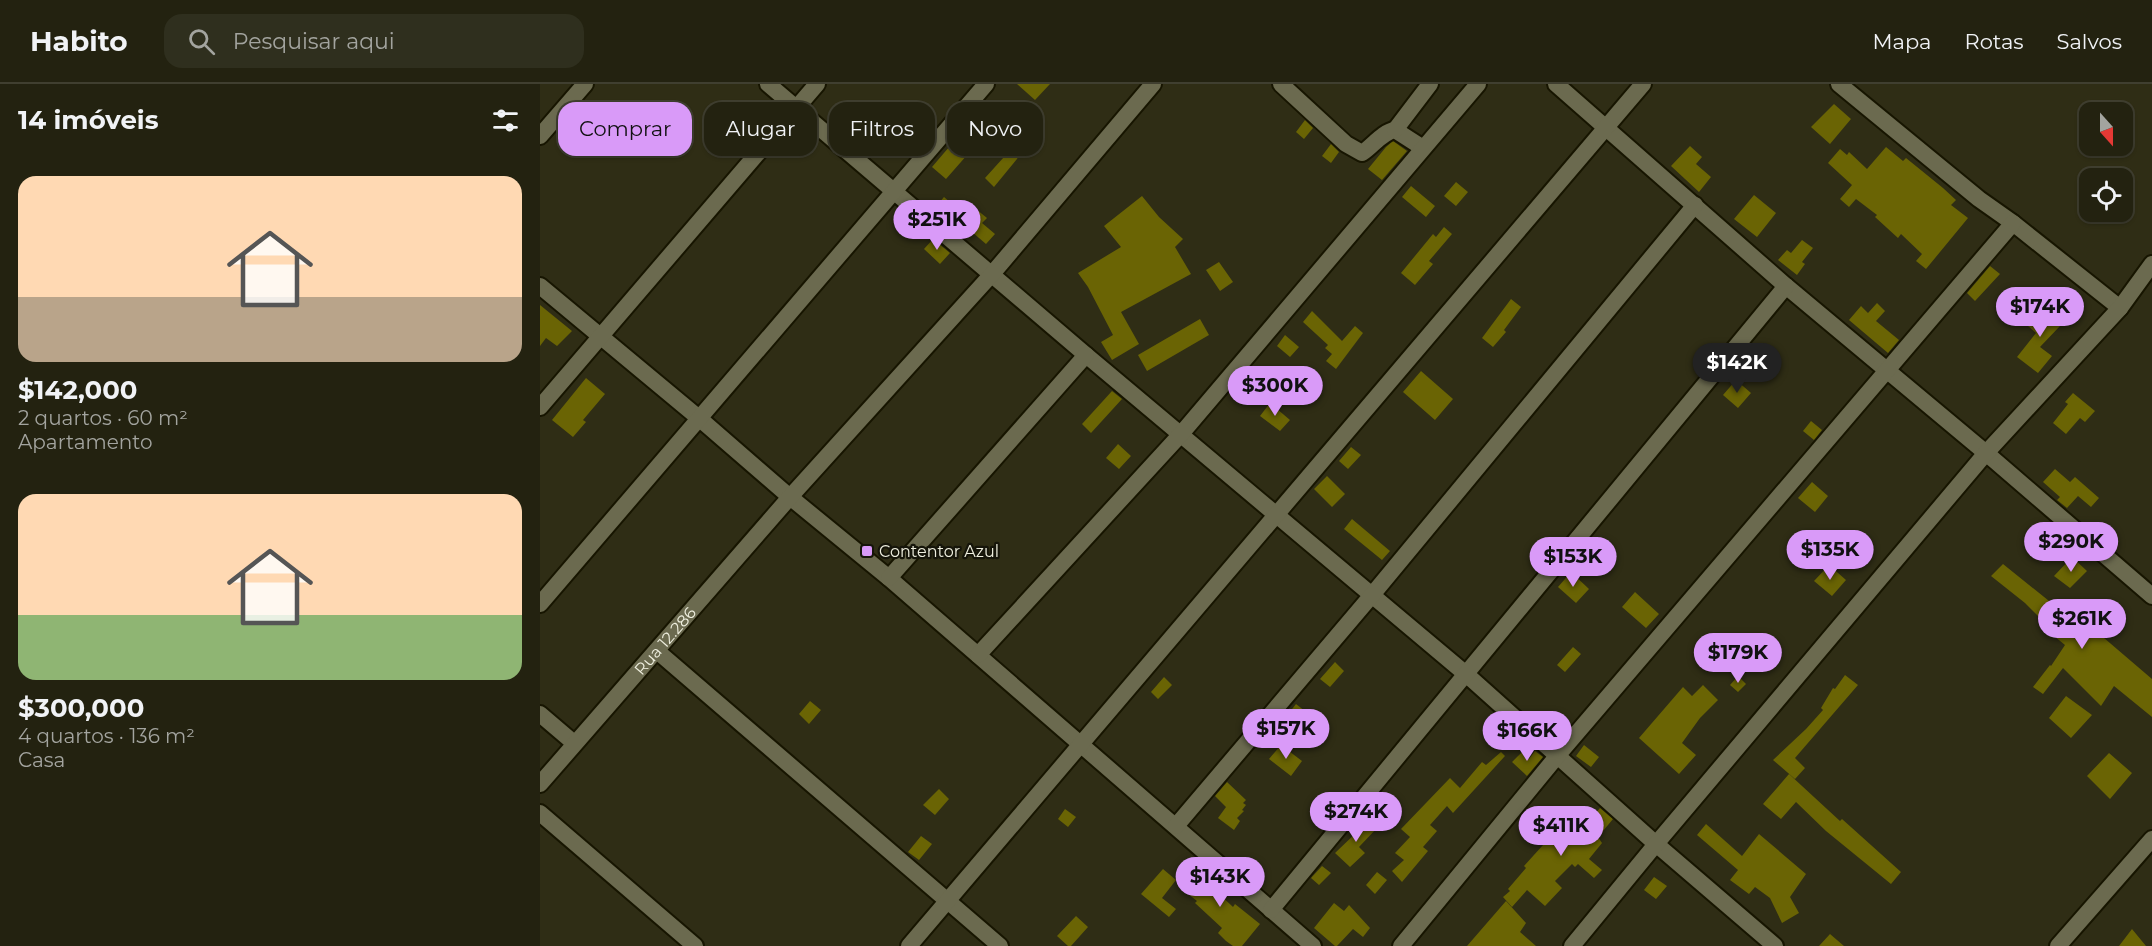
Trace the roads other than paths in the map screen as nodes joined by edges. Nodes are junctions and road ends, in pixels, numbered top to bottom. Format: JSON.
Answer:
{"nodes":[{"id":1,"x":585,"y":84,"type":"edge"},
{"id":2,"x":768,"y":84,"type":"edge"},
{"id":3,"x":818,"y":84,"type":"edge"},
{"id":4,"x":986,"y":84,"type":"edge"},
{"id":5,"x":1153,"y":84,"type":"edge"},
{"id":6,"x":1281,"y":84,"type":"edge"},
{"id":7,"x":1430,"y":84,"type":"edge"},
{"id":8,"x":1478,"y":84,"type":"edge"},
{"id":9,"x":1556,"y":84,"type":"edge"},
{"id":10,"x":1643,"y":84,"type":"edge"},
{"id":11,"x":1839,"y":84,"type":"edge"},
{"id":12,"x":790,"y":102,"type":"edge"},
{"id":13,"x":803,"y":102,"type":"edge"},
{"id":14,"x":817,"y":125,"type":"edge"},
{"id":15,"x":1606,"y":128,"type":"junction"},
{"id":16,"x":1395,"y":130,"type":"junction"},
{"id":17,"x":540,"y":136,"type":"edge"},
{"id":18,"x":1423,"y":148,"type":"junction"},
{"id":19,"x":756,"y":156,"type":"edge"},
{"id":20,"x":894,"y":192,"type":"junction"},
{"id":21,"x":1695,"y":205,"type":"junction"},
{"id":22,"x":2013,"y":223,"type":"junction"},
{"id":23,"x":2152,"y":264,"type":"edge"},
{"id":24,"x":992,"y":274,"type":"junction"},
{"id":25,"x":540,"y":286,"type":"edge"},
{"id":26,"x":1786,"y":286,"type":"junction"},
{"id":27,"x":2120,"y":308,"type":"junction"},
{"id":28,"x":601,"y":335,"type":"junction"},
{"id":29,"x":1086,"y":355,"type":"junction"},
{"id":30,"x":1888,"y":371,"type":"junction"},
{"id":31,"x":540,"y":407,"type":"edge"},
{"id":32,"x":700,"y":418,"type":"junction"},
{"id":33,"x":1181,"y":434,"type":"junction"},
{"id":34,"x":1986,"y":453,"type":"junction"},
{"id":35,"x":790,"y":497,"type":"junction"},
{"id":36,"x":1276,"y":515,"type":"junction"},
{"id":37,"x":889,"y":578,"type":"junction"},
{"id":38,"x":1372,"y":595,"type":"junction"},
{"id":39,"x":2152,"y":596,"type":"edge"},
{"id":40,"x":540,"y":604,"type":"edge"},
{"id":41,"x":657,"y":651,"type":"junction"},
{"id":42,"x":978,"y":655,"type":"junction"},
{"id":43,"x":1467,"y":675,"type":"junction"},
{"id":44,"x":540,"y":714,"type":"edge"},
{"id":45,"x":574,"y":743,"type":"junction"},
{"id":46,"x":1082,"y":745,"type":"junction"},
{"id":47,"x":1558,"y":755,"type":"junction"},
{"id":48,"x":540,"y":784,"type":"edge"},
{"id":49,"x":540,"y":813,"type":"edge"},
{"id":50,"x":1176,"y":826,"type":"junction"},
{"id":51,"x":2152,"y":839,"type":"edge"},
{"id":52,"x":1656,"y":844,"type":"junction"},
{"id":53,"x":947,"y":902,"type":"junction"},
{"id":54,"x":1271,"y":910,"type":"junction"},
{"id":55,"x":694,"y":946,"type":"edge"},
{"id":56,"x":909,"y":946,"type":"edge"},
{"id":57,"x":1000,"y":946,"type":"edge"},
{"id":58,"x":1313,"y":946,"type":"edge"},
{"id":59,"x":1401,"y":946,"type":"edge"},
{"id":60,"x":1572,"y":946,"type":"edge"},
{"id":61,"x":1775,"y":946,"type":"edge"},
{"id":62,"x":2058,"y":946,"type":"edge"}],
"edges":[{"from":1,"to":17,"type":"street"},
{"from":2,"to":12,"type":"street"},
{"from":3,"to":13,"type":"street"},
{"from":4,"to":20,"type":"street"},
{"from":5,"to":24,"type":"street","name":"Rua 12.286"},
{"from":6,"to":16,"type":"street"},
{"from":7,"to":16,"type":"street"},
{"from":8,"to":18,"type":"street"},
{"from":9,"to":15,"type":"street"},
{"from":10,"to":15,"type":"street"},
{"from":11,"to":22,"type":"street"},
{"from":14,"to":20,"type":"street"},
{"from":15,"to":21,"type":"street"},
{"from":15,"to":36,"type":"street"},
{"from":16,"to":18,"type":"street"},
{"from":18,"to":33,"type":"street"},
{"from":19,"to":28,"type":"street"},
{"from":20,"to":24,"type":"street"},
{"from":20,"to":32,"type":"street"},
{"from":21,"to":26,"type":"street"},
{"from":21,"to":38,"type":"street"},
{"from":22,"to":27,"type":"street"},
{"from":22,"to":30,"type":"street"},
{"from":23,"to":27,"type":"street"},
{"from":24,"to":29,"type":"street"},
{"from":24,"to":35,"type":"street","name":"Rua 12.286"},
{"from":25,"to":28,"type":"street"},
{"from":26,"to":30,"type":"street"},
{"from":26,"to":43,"type":"street"},
{"from":27,"to":34,"type":"street"},
{"from":28,"to":31,"type":"street"},
{"from":28,"to":32,"type":"street"},
{"from":29,"to":33,"type":"street"},
{"from":29,"to":37,"type":"street"},
{"from":30,"to":34,"type":"street"},
{"from":30,"to":47,"type":"street"},
{"from":32,"to":35,"type":"street"},
{"from":32,"to":40,"type":"street"},
{"from":33,"to":36,"type":"street"},
{"from":33,"to":42,"type":"street"},
{"from":34,"to":39,"type":"street"},
{"from":34,"to":52,"type":"street"},
{"from":35,"to":37,"type":"street"},
{"from":35,"to":41,"type":"street","name":"Rua 12.286"},
{"from":36,"to":38,"type":"street"},
{"from":36,"to":46,"type":"street"},
{"from":37,"to":42,"type":"street"},
{"from":38,"to":43,"type":"street"},
{"from":38,"to":50,"type":"street"},
{"from":41,"to":45,"type":"street","name":"Rua 12.286"},
{"from":41,"to":53,"type":"street"},
{"from":42,"to":46,"type":"street"},
{"from":43,"to":47,"type":"street"},
{"from":43,"to":54,"type":"street"},
{"from":44,"to":45,"type":"street"},
{"from":45,"to":48,"type":"street","name":"Rua 12.286"},
{"from":46,"to":50,"type":"street"},
{"from":46,"to":53,"type":"street"},
{"from":47,"to":52,"type":"street"},
{"from":47,"to":59,"type":"street"},
{"from":49,"to":55,"type":"street"},
{"from":50,"to":54,"type":"street"},
{"from":51,"to":62,"type":"street"},
{"from":52,"to":60,"type":"street"},
{"from":52,"to":61,"type":"street"},
{"from":53,"to":56,"type":"street"},
{"from":53,"to":57,"type":"street"},
{"from":54,"to":58,"type":"street"}]}
